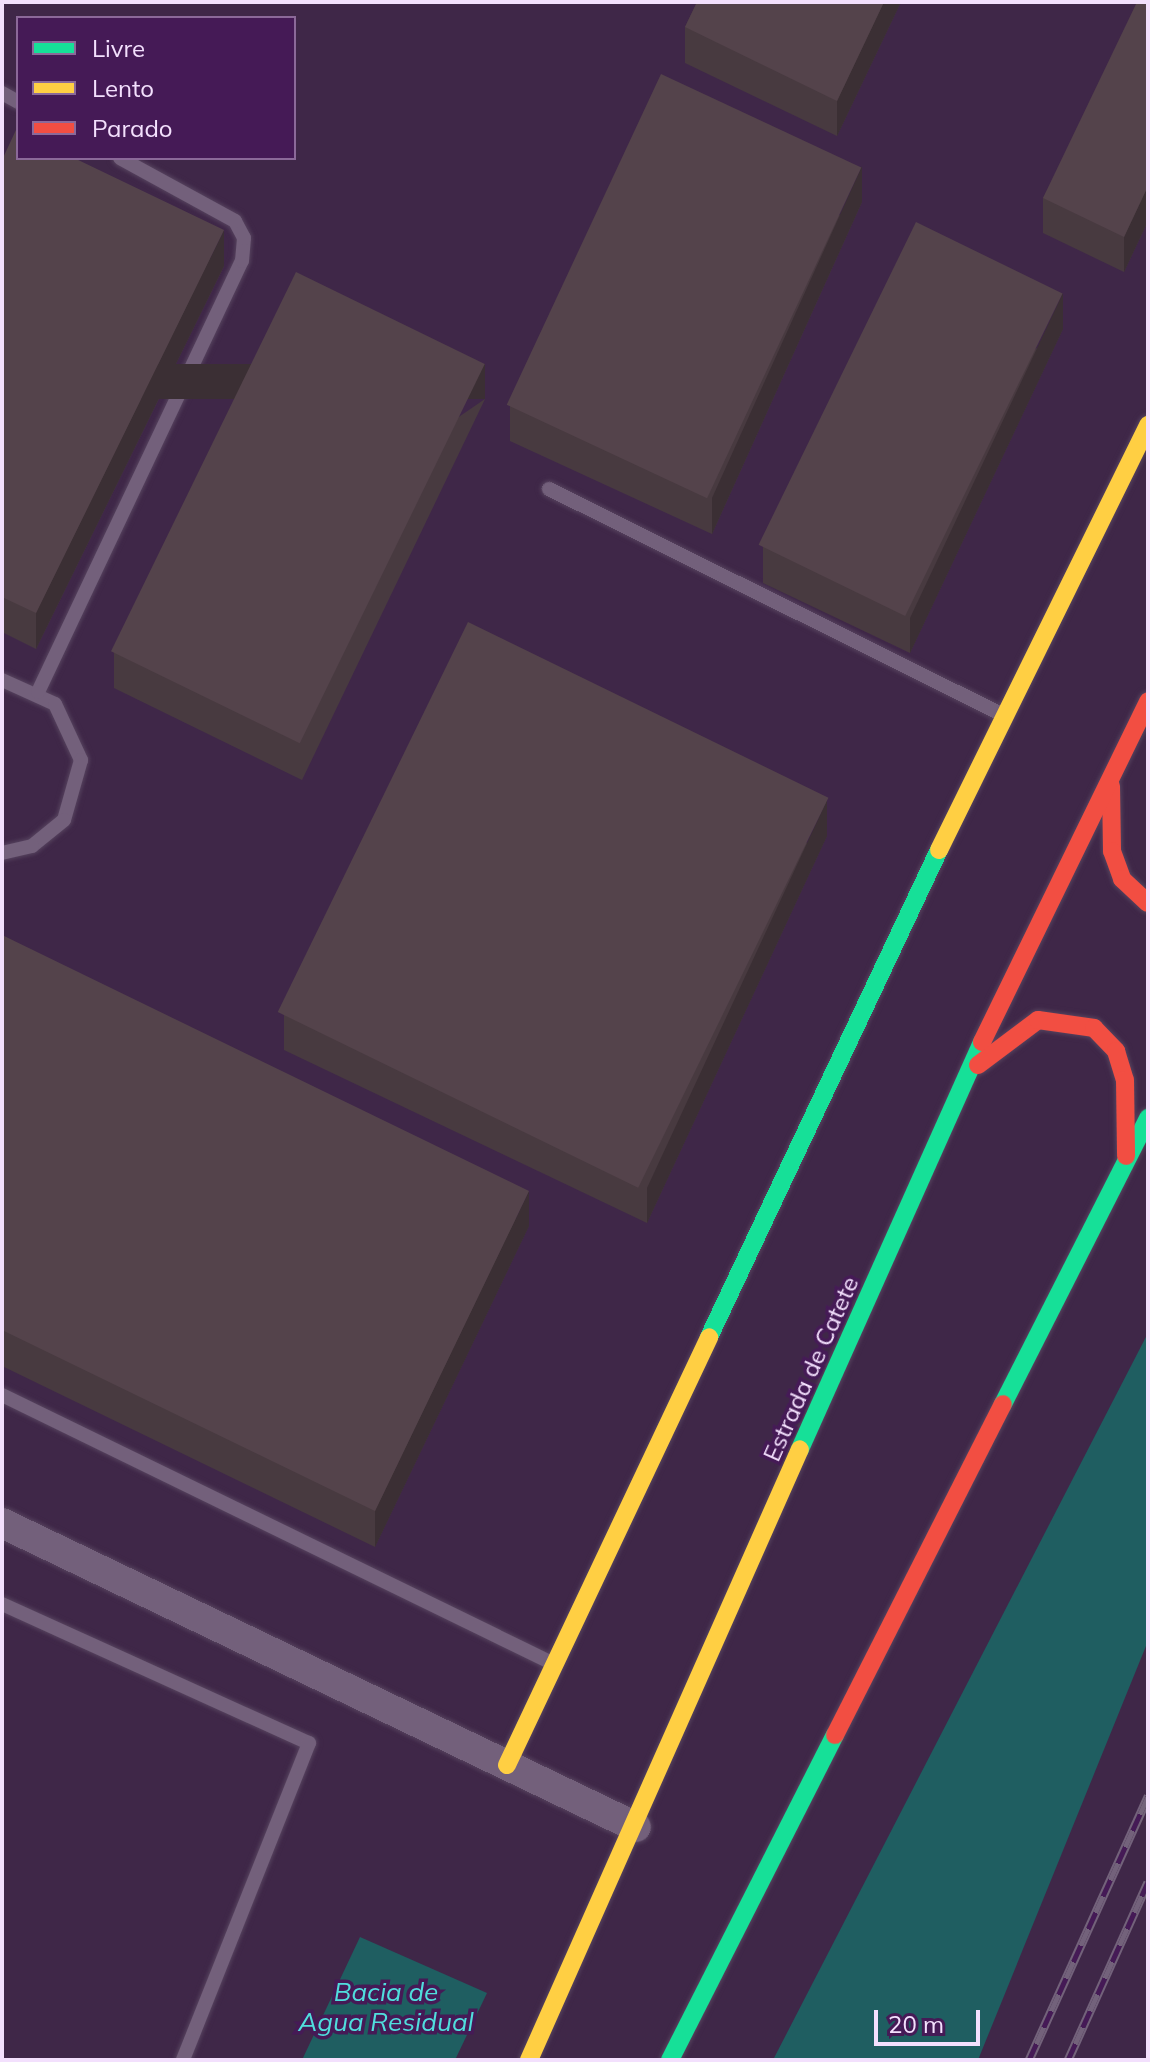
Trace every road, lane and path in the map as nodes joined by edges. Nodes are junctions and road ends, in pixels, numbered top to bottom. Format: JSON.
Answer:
{"nodes":[{"id":1,"x":124,"y":160,"type":"edge"},
{"id":2,"x":1148,"y":425,"type":"edge"},
{"id":3,"x":549,"y":489,"type":"dead end"},
{"id":4,"x":2,"y":680,"type":"edge"},
{"id":5,"x":38,"y":692,"type":"junction"},
{"id":6,"x":1148,"y":701,"type":"edge"},
{"id":7,"x":1003,"y":715,"type":"junction"},
{"id":8,"x":1112,"y":772,"type":"junction"},
{"id":9,"x":2,"y":853,"type":"edge"},
{"id":10,"x":1148,"y":903,"type":"edge"},
{"id":11,"x":965,"y":1077,"type":"junction"},
{"id":12,"x":1148,"y":1118,"type":"edge"},
{"id":13,"x":1126,"y":1167,"type":"junction"},
{"id":14,"x":2,"y":1395,"type":"edge"},
{"id":15,"x":2,"y":1523,"type":"edge"},
{"id":16,"x":2,"y":1604,"type":"edge"},
{"id":17,"x":554,"y":1664,"type":"junction"},
{"id":18,"x":507,"y":1765,"type":"junction"},
{"id":19,"x":636,"y":1827,"type":"junction"},
{"id":20,"x":183,"y":2060,"type":"edge"},
{"id":21,"x":529,"y":2060,"type":"edge"},
{"id":22,"x":670,"y":2060,"type":"edge"}],
"edges":[{"from":1,"to":5,"type":"lane"},
{"from":2,"to":7,"type":"main road"},
{"from":3,"to":7,"type":"lane"},
{"from":4,"to":5,"type":"lane"},
{"from":5,"to":9,"type":"lane"},
{"from":6,"to":8,"type":"main road","name":"Estrada de Catete"},
{"from":7,"to":17,"type":"main road"},
{"from":8,"to":10,"type":"main road"},
{"from":8,"to":11,"type":"main road","name":"Estrada de Catete"},
{"from":11,"to":13,"type":"main road"},
{"from":11,"to":19,"type":"main road","name":"Estrada de Catete"},
{"from":12,"to":13,"type":"main road"},
{"from":13,"to":22,"type":"main road"},
{"from":14,"to":17,"type":"lane"},
{"from":15,"to":18,"type":"street"},
{"from":16,"to":20,"type":"lane"},
{"from":17,"to":18,"type":"main road"},
{"from":18,"to":19,"type":"street"},
{"from":19,"to":21,"type":"main road","name":"Estrada de Catete"}]}
